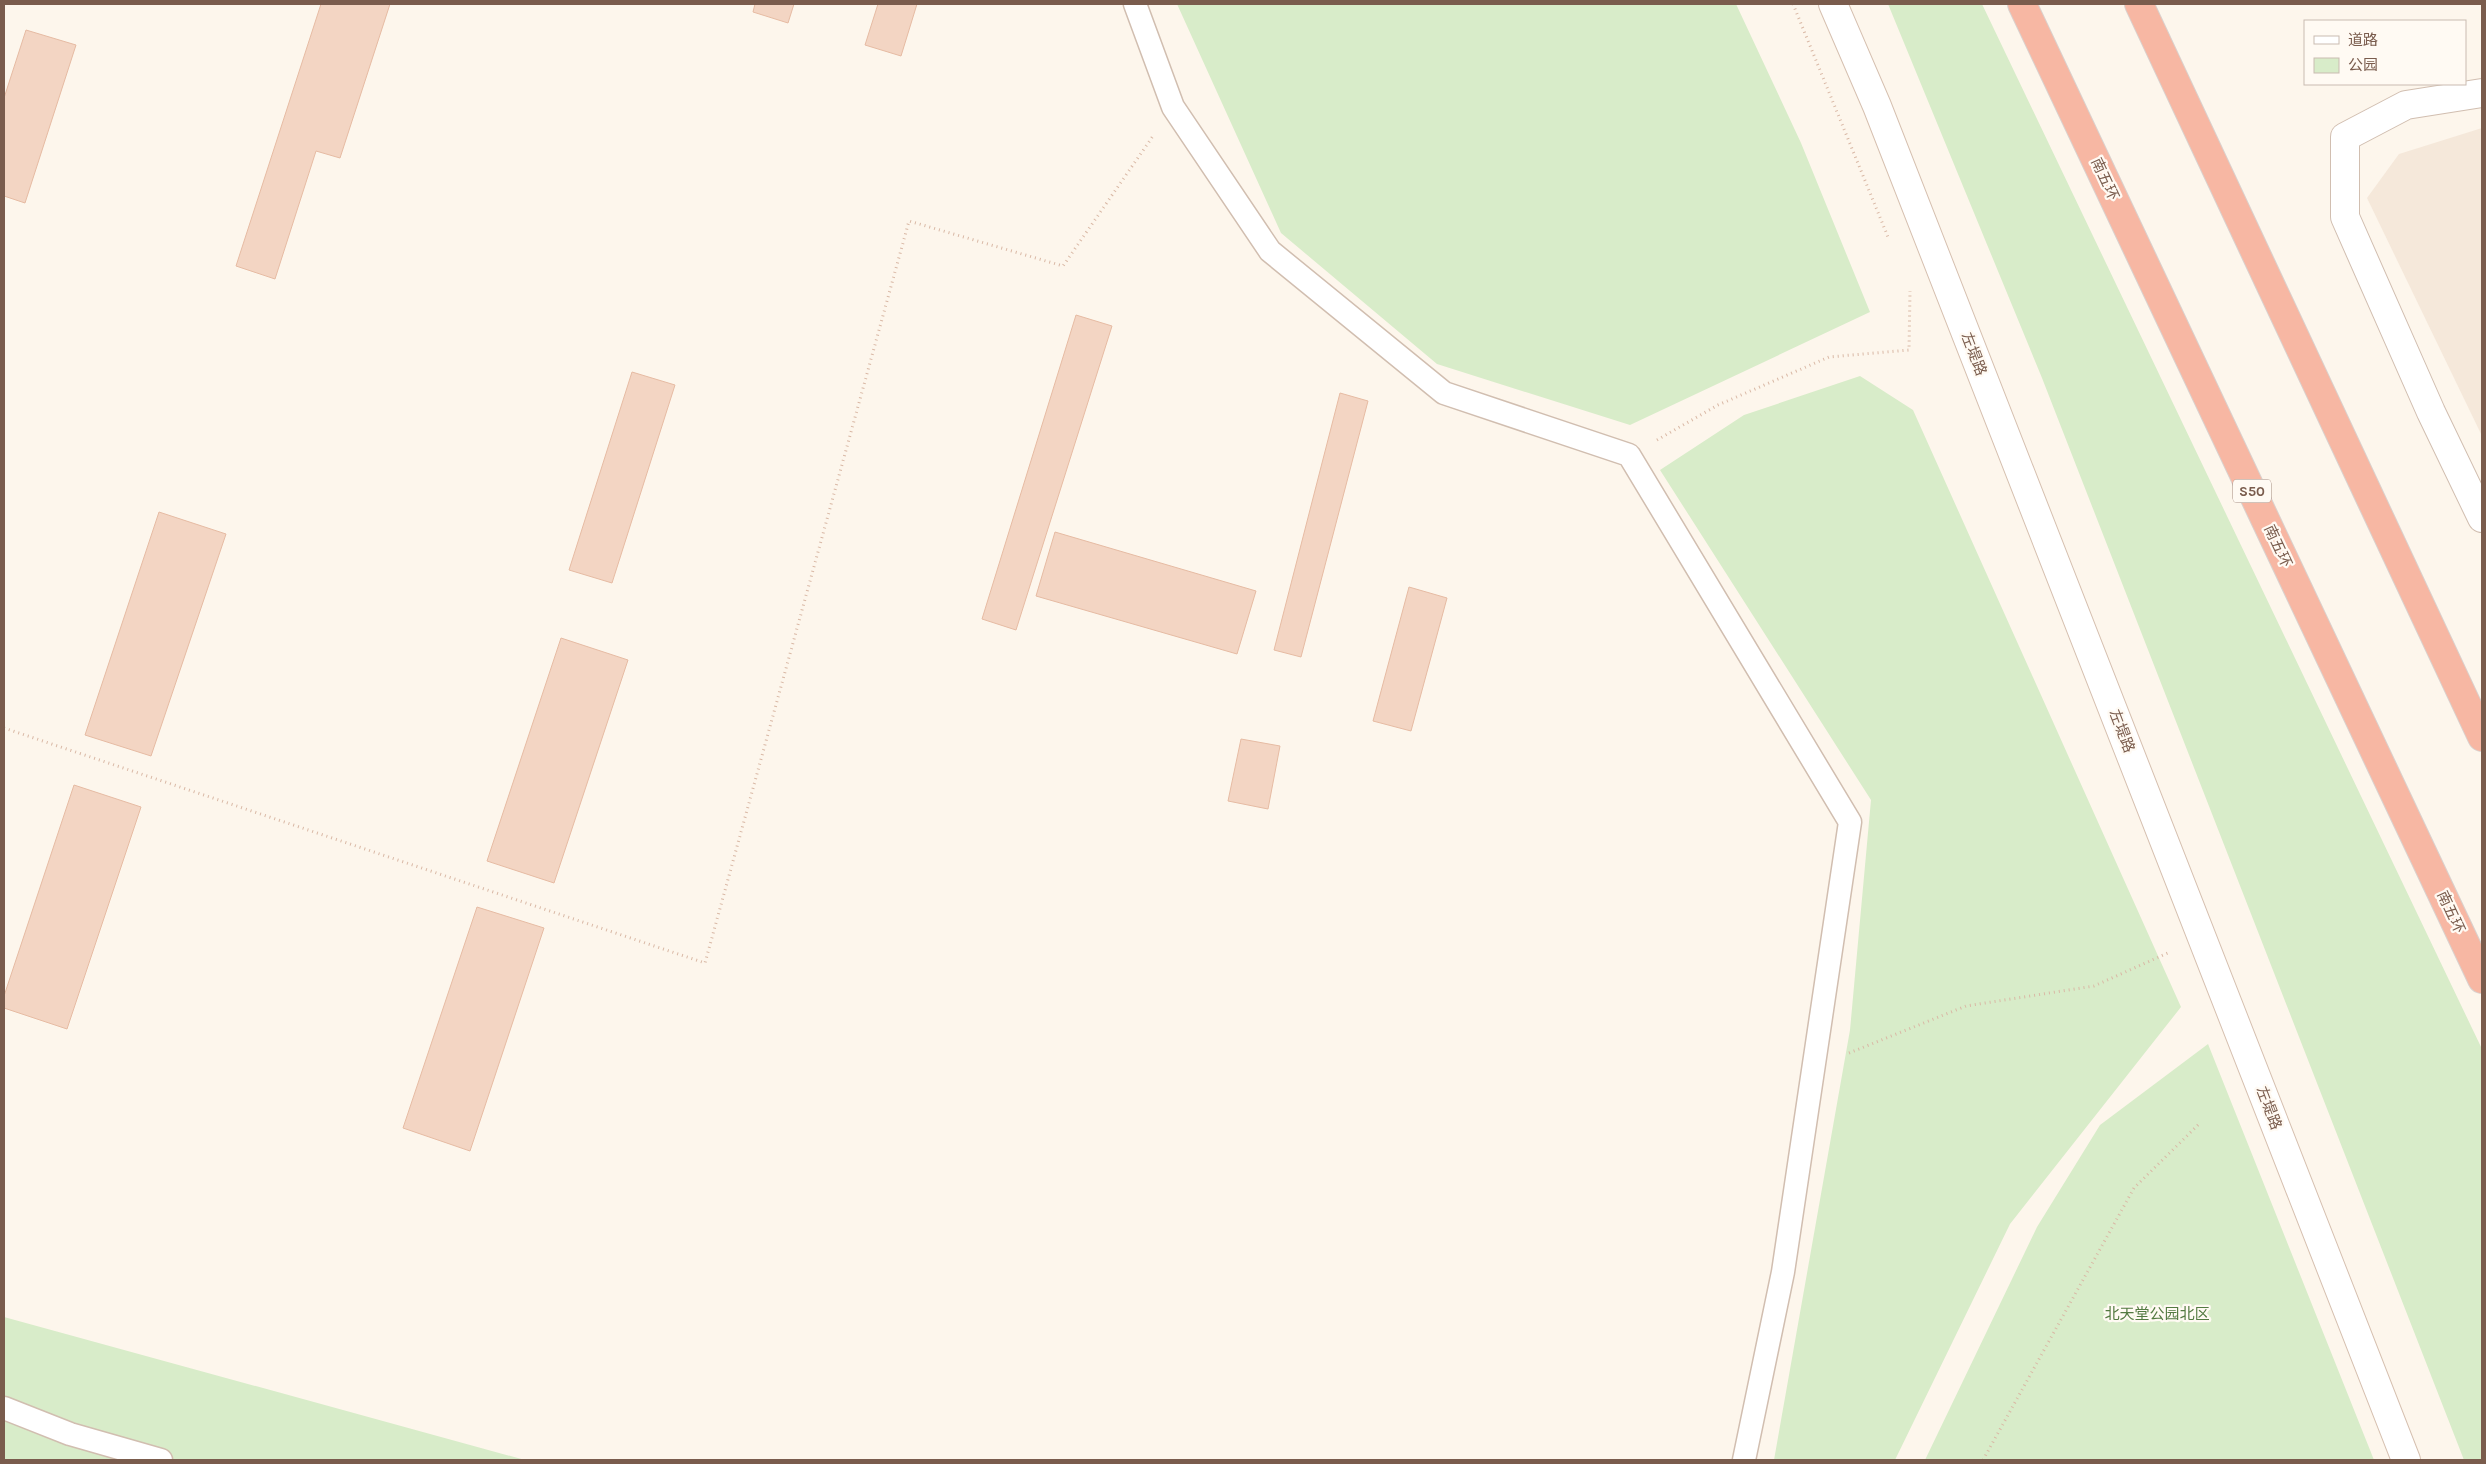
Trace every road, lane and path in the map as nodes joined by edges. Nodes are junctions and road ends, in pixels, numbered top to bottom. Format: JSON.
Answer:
{"nodes":[{"id":1,"x":1135,"y":4,"type":"edge"},
{"id":2,"x":1793,"y":4,"type":"edge"},
{"id":3,"x":1832,"y":4,"type":"edge"},
{"id":4,"x":2022,"y":4,"type":"edge"},
{"id":5,"x":2139,"y":4,"type":"edge"},
{"id":6,"x":2482,"y":92,"type":"edge"},
{"id":7,"x":1173,"y":107,"type":"junction"},
{"id":8,"x":1892,"y":246,"type":"dead end"},
{"id":9,"x":1906,"y":282,"type":"dead end"},
{"id":10,"x":1910,"y":291,"type":"junction"},
{"id":11,"x":1914,"y":300,"type":"dead end"},
{"id":12,"x":1630,"y":455,"type":"junction"},
{"id":13,"x":2482,"y":518,"type":"edge"},
{"id":14,"x":4,"y":728,"type":"edge"},
{"id":15,"x":2482,"y":737,"type":"edge"},
{"id":16,"x":2174,"y":950,"type":"dead end"},
{"id":17,"x":2482,"y":979,"type":"edge"},
{"id":18,"x":1814,"y":1067,"type":"junction"},
{"id":19,"x":2200,"y":1123,"type":"dead end"},
{"id":20,"x":4,"y":1408,"type":"edge"},
{"id":21,"x":161,"y":1460,"type":"edge"},
{"id":22,"x":1744,"y":1460,"type":"edge"},
{"id":23,"x":1983,"y":1460,"type":"edge"},
{"id":24,"x":2406,"y":1460,"type":"edge"}],
"edges":[{"from":1,"to":7,"type":"lane"},
{"from":2,"to":8,"type":"path"},
{"from":3,"to":24,"type":"main road","name":"左堤路"},
{"from":4,"to":17,"type":"highway","name":"南五环","number":"S50"},
{"from":5,"to":15,"type":"highway"},
{"from":6,"to":13,"type":"main road"},
{"from":7,"to":12,"type":"lane"},
{"from":7,"to":14,"type":"path"},
{"from":9,"to":10,"type":"path"},
{"from":10,"to":11,"type":"path"},
{"from":10,"to":12,"type":"path"},
{"from":12,"to":18,"type":"lane"},
{"from":16,"to":18,"type":"path"},
{"from":18,"to":22,"type":"lane"},
{"from":19,"to":23,"type":"path"},
{"from":20,"to":21,"type":"lane"}]}
